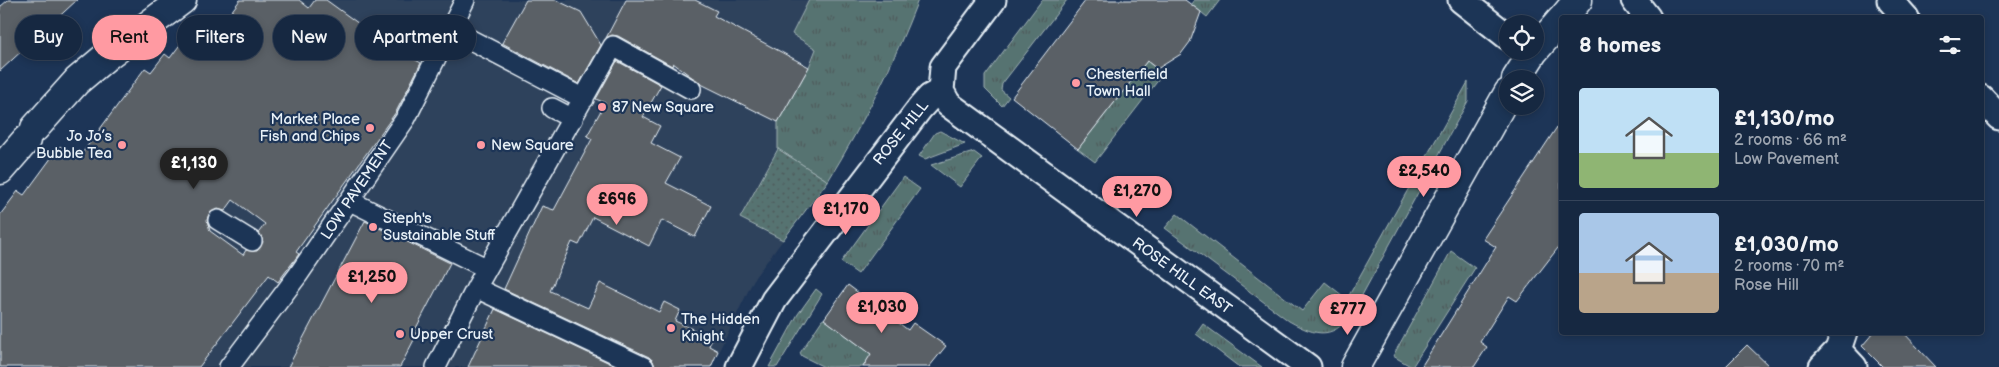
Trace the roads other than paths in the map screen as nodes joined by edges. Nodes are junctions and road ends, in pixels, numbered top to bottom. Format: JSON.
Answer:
{"nodes":[{"id":1,"x":182,"y":0,"type":"edge"},
{"id":2,"x":465,"y":0,"type":"edge"},
{"id":3,"x":993,"y":0,"type":"edge"},
{"id":4,"x":1461,"y":0,"type":"edge"},
{"id":5,"x":1578,"y":0,"type":"edge"},
{"id":6,"x":1634,"y":0,"type":"edge"},
{"id":7,"x":1890,"y":0,"type":"edge"},
{"id":8,"x":457,"y":15,"type":"edge"},
{"id":9,"x":1565,"y":15,"type":"edge"},
{"id":10,"x":1646,"y":15,"type":"edge"},
{"id":11,"x":1903,"y":15,"type":"edge"},
{"id":12,"x":1559,"y":21,"type":"edge"},
{"id":13,"x":1499,"y":30,"type":"edge"},
{"id":14,"x":1544,"y":38,"type":"edge"},
{"id":15,"x":476,"y":42,"type":"edge"},
{"id":16,"x":435,"y":60,"type":"edge"},
{"id":17,"x":691,"y":89,"type":"dead end"},
{"id":18,"x":941,"y":91,"type":"junction"},
{"id":19,"x":586,"y":96,"type":"junction"},
{"id":20,"x":1984,"y":101,"type":"edge"},
{"id":21,"x":552,"y":108,"type":"dead end"},
{"id":22,"x":1499,"y":109,"type":"edge"},
{"id":23,"x":1999,"y":117,"type":"edge"},
{"id":24,"x":573,"y":119,"type":"junction"},
{"id":25,"x":0,"y":170,"type":"edge"},
{"id":26,"x":350,"y":201,"type":"junction"},
{"id":27,"x":218,"y":220,"type":"dead end"},
{"id":28,"x":252,"y":241,"type":"dead end"},
{"id":29,"x":486,"y":268,"type":"junction"},
{"id":30,"x":476,"y":288,"type":"junction"},
{"id":31,"x":229,"y":367,"type":"edge"},
{"id":32,"x":436,"y":367,"type":"edge"},
{"id":33,"x":644,"y":367,"type":"edge"},
{"id":34,"x":739,"y":367,"type":"edge"},
{"id":35,"x":1308,"y":367,"type":"edge"},
{"id":36,"x":1355,"y":367,"type":"edge"}],
"edges":[{"from":1,"to":25,"type":"street"},
{"from":2,"to":8,"type":"street","name":"LOW PAVEMENT"},
{"from":3,"to":18,"type":"street","name":"ROSE HILL"},
{"from":4,"to":13,"type":"street"},
{"from":5,"to":9,"type":"street"},
{"from":6,"to":10,"type":"street"},
{"from":7,"to":11,"type":"street"},
{"from":12,"to":14,"type":"street"},
{"from":15,"to":19,"type":"street"},
{"from":16,"to":26,"type":"street","name":"LOW PAVEMENT"},
{"from":17,"to":19,"type":"street"},
{"from":18,"to":34,"type":"street","name":"ROSE HILL"},
{"from":18,"to":35,"type":"street","name":"ROSE HILL EAST"},
{"from":19,"to":24,"type":"street"},
{"from":20,"to":23,"type":"street"},
{"from":21,"to":24,"type":"street"},
{"from":22,"to":36,"type":"street"},
{"from":24,"to":29,"type":"street"},
{"from":26,"to":29,"type":"street"},
{"from":26,"to":31,"type":"street","name":"LOW PAVEMENT"},
{"from":27,"to":28,"type":"street"},
{"from":29,"to":30,"type":"street"},
{"from":30,"to":32,"type":"street"},
{"from":30,"to":33,"type":"street"}]}
